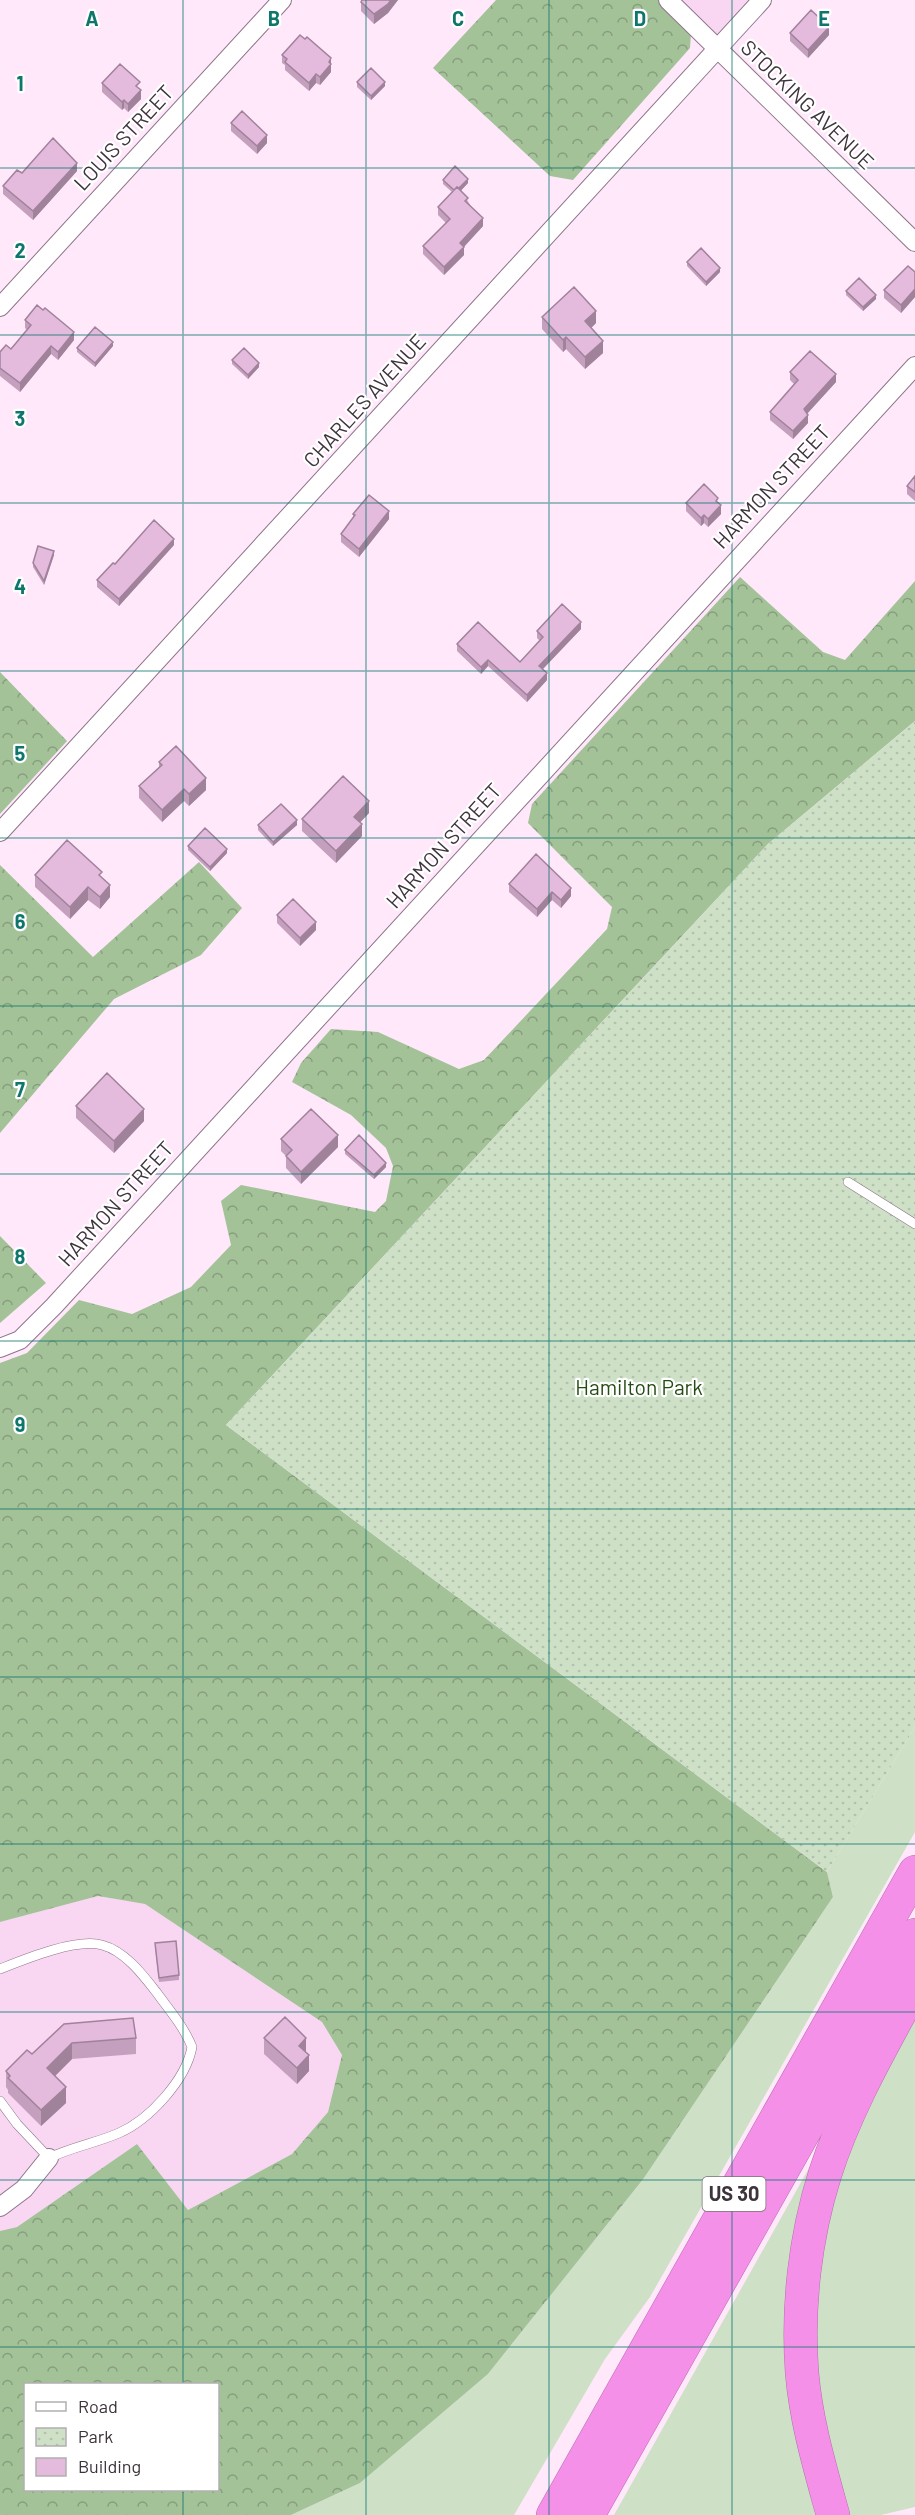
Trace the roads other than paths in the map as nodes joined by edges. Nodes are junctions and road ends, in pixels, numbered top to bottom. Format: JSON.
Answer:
{"nodes":[{"id":1,"x":282,"y":0,"type":"edge"},
{"id":2,"x":668,"y":0,"type":"edge"},
{"id":3,"x":762,"y":0,"type":"edge"},
{"id":4,"x":718,"y":49,"type":"junction"},
{"id":5,"x":915,"y":242,"type":"edge"},
{"id":6,"x":0,"y":307,"type":"edge"},
{"id":7,"x":915,"y":366,"type":"edge"},
{"id":8,"x":0,"y":832,"type":"edge"},
{"id":9,"x":848,"y":1182,"type":"dead end"},
{"id":10,"x":915,"y":1224,"type":"edge"},
{"id":11,"x":0,"y":1348,"type":"edge"},
{"id":12,"x":915,"y":1872,"type":"edge"},
{"id":13,"x":915,"y":1935,"type":"edge"},
{"id":14,"x":0,"y":1969,"type":"edge"},
{"id":15,"x":915,"y":1985,"type":"edge"},
{"id":16,"x":0,"y":2101,"type":"edge"},
{"id":17,"x":49,"y":2158,"type":"junction"},
{"id":18,"x":0,"y":2207,"type":"edge"},
{"id":19,"x":664,"y":2318,"type":"junction"},
{"id":20,"x":534,"y":2515,"type":"edge"},
{"id":21,"x":553,"y":2515,"type":"edge"},
{"id":22,"x":588,"y":2515,"type":"edge"},
{"id":23,"x":833,"y":2515,"type":"edge"}],
"edges":[{"from":1,"to":6,"type":"street","name":"LOUIS STREET"},
{"from":2,"to":4,"type":"street","name":"STOCKING AVENUE"},
{"from":3,"to":4,"type":"street","name":"CHARLES AVENUE"},
{"from":4,"to":5,"type":"street","name":"STOCKING AVENUE"},
{"from":4,"to":8,"type":"street","name":"CHARLES AVENUE"},
{"from":7,"to":11,"type":"street","name":"HARMON STREET"},
{"from":9,"to":10,"type":"lane"},
{"from":12,"to":19,"type":"highway","number":"US 30"},
{"from":13,"to":22,"type":"highway","number":"US 30"},
{"from":14,"to":17,"type":"lane"},
{"from":15,"to":23,"type":"highway"},
{"from":16,"to":17,"type":"lane"},
{"from":17,"to":18,"type":"street"},
{"from":19,"to":20,"type":"highway"},
{"from":19,"to":21,"type":"highway","number":"US 30"}]}
